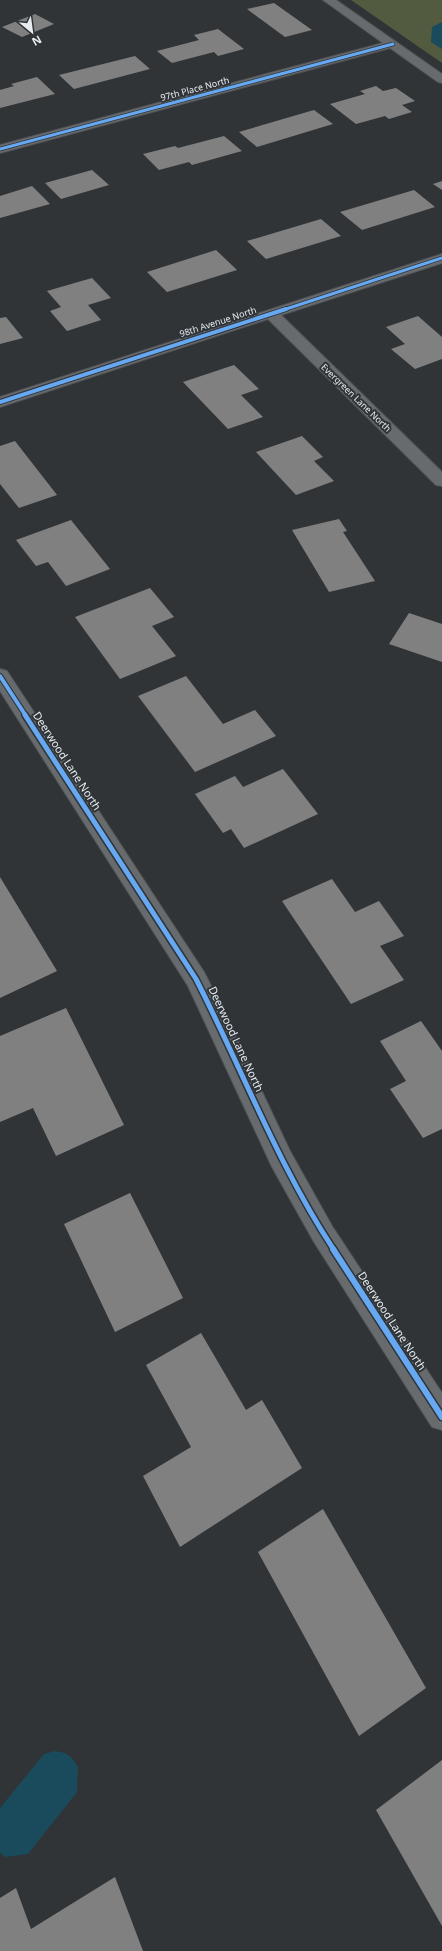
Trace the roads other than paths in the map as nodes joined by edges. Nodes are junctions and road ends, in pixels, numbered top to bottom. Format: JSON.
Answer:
{"nodes":[{"id":1,"x":329,"y":0,"type":"edge"},
{"id":2,"x":393,"y":44,"type":"junction"},
{"id":3,"x":442,"y":79,"type":"edge"},
{"id":4,"x":0,"y":150,"type":"edge"},
{"id":5,"x":442,"y":258,"type":"edge"},
{"id":6,"x":271,"y":314,"type":"junction"},
{"id":7,"x":0,"y":402,"type":"edge"},
{"id":8,"x":442,"y":481,"type":"edge"},
{"id":9,"x":0,"y":676,"type":"edge"},
{"id":10,"x":442,"y":1417,"type":"edge"}],
"edges":[{"from":1,"to":2,"type":"street"},
{"from":2,"to":3,"type":"street"},
{"from":2,"to":4,"type":"street","name":"97th Place North"},
{"from":5,"to":6,"type":"street","name":"98th Avenue North"},
{"from":6,"to":7,"type":"street","name":"98th Avenue North"},
{"from":6,"to":8,"type":"street","name":"Evergreen Lane North"},
{"from":9,"to":10,"type":"street","name":"Deerwood Lane North"}]}
